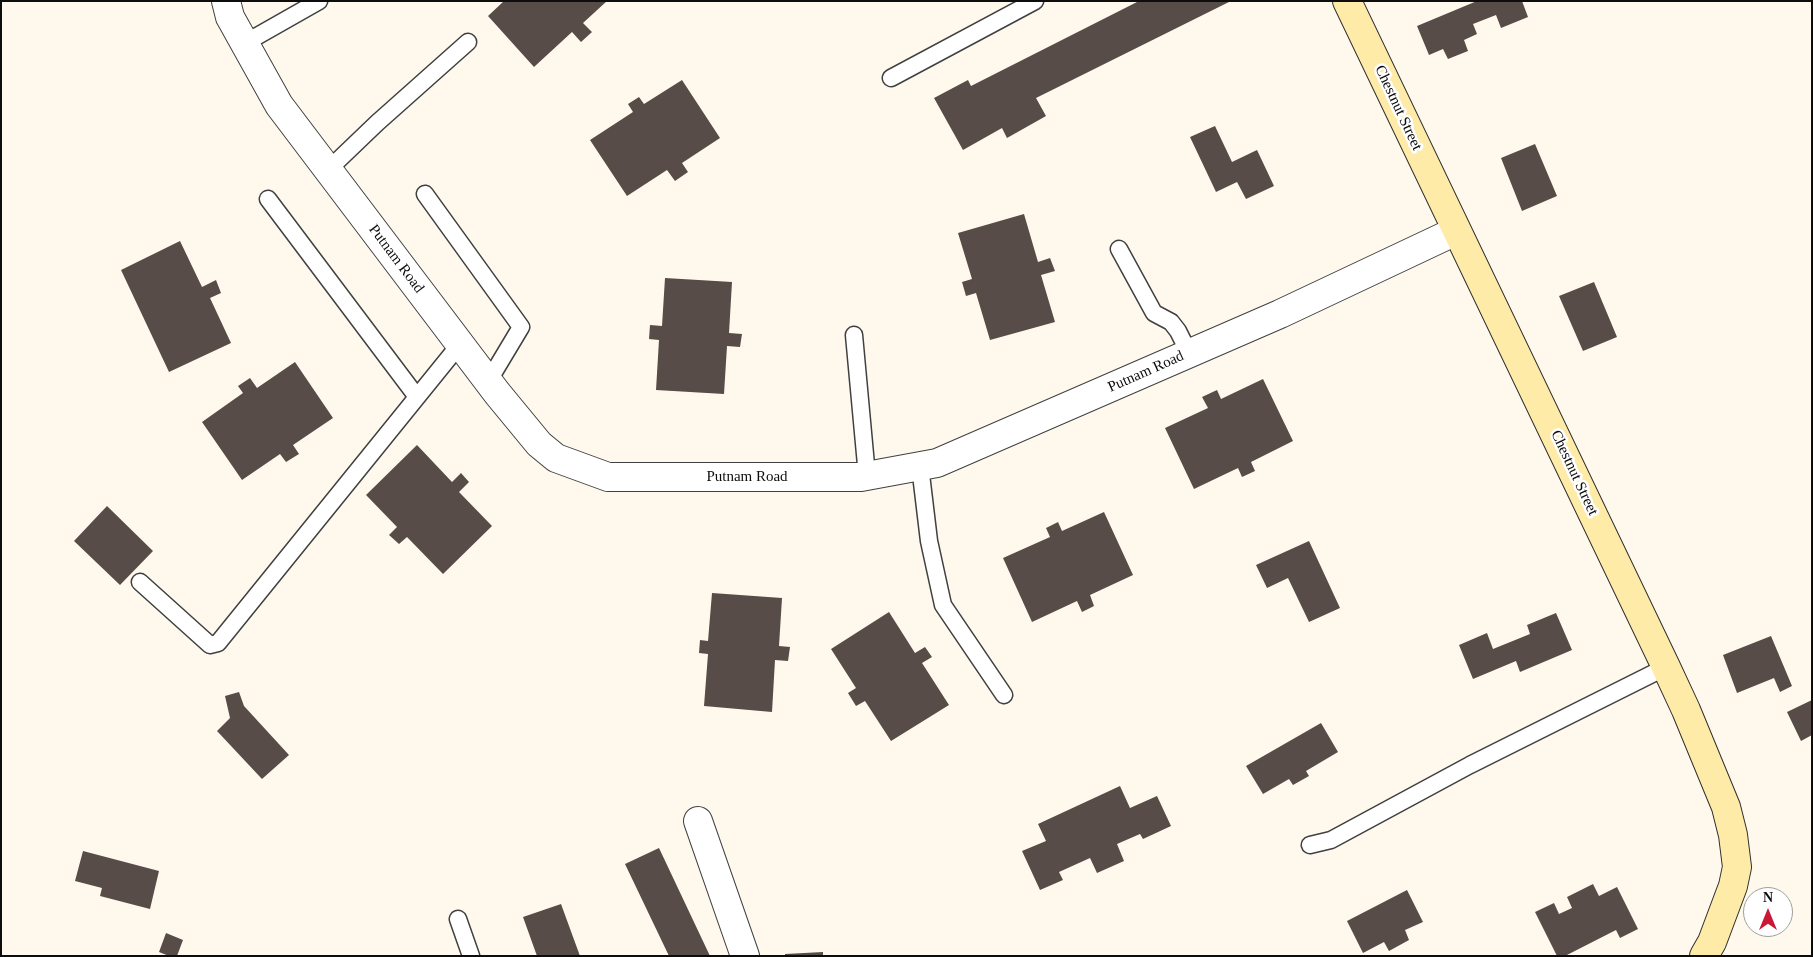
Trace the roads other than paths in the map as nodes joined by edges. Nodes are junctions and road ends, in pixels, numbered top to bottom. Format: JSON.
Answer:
{"nodes":[{"id":1,"x":226,"y":1,"type":"edge"},
{"id":2,"x":319,"y":1,"type":"edge"},
{"id":3,"x":1035,"y":1,"type":"edge"},
{"id":4,"x":1347,"y":1,"type":"edge"},
{"id":5,"x":468,"y":42,"type":"dead end"},
{"id":6,"x":245,"y":43,"type":"junction"},
{"id":7,"x":891,"y":78,"type":"dead end"},
{"id":8,"x":328,"y":170,"type":"junction"},
{"id":9,"x":425,"y":194,"type":"dead end"},
{"id":10,"x":268,"y":200,"type":"dead end"},
{"id":11,"x":1456,"y":231,"type":"junction"},
{"id":12,"x":1119,"y":249,"type":"dead end"},
{"id":13,"x":854,"y":335,"type":"dead end"},
{"id":14,"x":460,"y":344,"type":"junction"},
{"id":15,"x":1189,"y":353,"type":"junction"},
{"id":16,"x":488,"y":382,"type":"junction"},
{"id":17,"x":417,"y":397,"type":"junction"},
{"id":18,"x":920,"y":466,"type":"junction"},
{"id":19,"x":867,"y":476,"type":"junction"},
{"id":20,"x":140,"y":582,"type":"dead end"},
{"id":21,"x":1666,"y":667,"type":"junction"},
{"id":22,"x":1004,"y":695,"type":"dead end"},
{"id":23,"x":698,"y":821,"type":"dead end"},
{"id":24,"x":1310,"y":845,"type":"dead end"},
{"id":25,"x":458,"y":919,"type":"dead end"},
{"id":26,"x":471,"y":956,"type":"edge"},
{"id":27,"x":745,"y":956,"type":"edge"},
{"id":28,"x":1704,"y":956,"type":"edge"}],
"edges":[{"from":1,"to":6,"type":"street","name":"Putnam Road"},
{"from":2,"to":6,"type":"lane"},
{"from":3,"to":7,"type":"lane"},
{"from":4,"to":11,"type":"street","name":"Chestnut Street"},
{"from":5,"to":8,"type":"lane"},
{"from":6,"to":8,"type":"street","name":"Putnam Road"},
{"from":8,"to":14,"type":"street","name":"Putnam Road"},
{"from":9,"to":16,"type":"lane"},
{"from":10,"to":17,"type":"lane"},
{"from":11,"to":15,"type":"street","name":"Putnam Road"},
{"from":11,"to":21,"type":"street","name":"Chestnut Street"},
{"from":12,"to":15,"type":"lane"},
{"from":13,"to":19,"type":"lane"},
{"from":14,"to":16,"type":"street","name":"Putnam Road"},
{"from":14,"to":17,"type":"lane"},
{"from":15,"to":18,"type":"street","name":"Putnam Road"},
{"from":16,"to":19,"type":"street","name":"Putnam Road"},
{"from":17,"to":20,"type":"lane"},
{"from":18,"to":19,"type":"street","name":"Putnam Road"},
{"from":18,"to":22,"type":"lane"},
{"from":21,"to":24,"type":"lane"},
{"from":21,"to":28,"type":"street","name":"Chestnut Street"},
{"from":23,"to":27,"type":"street"},
{"from":25,"to":26,"type":"lane"}]}
